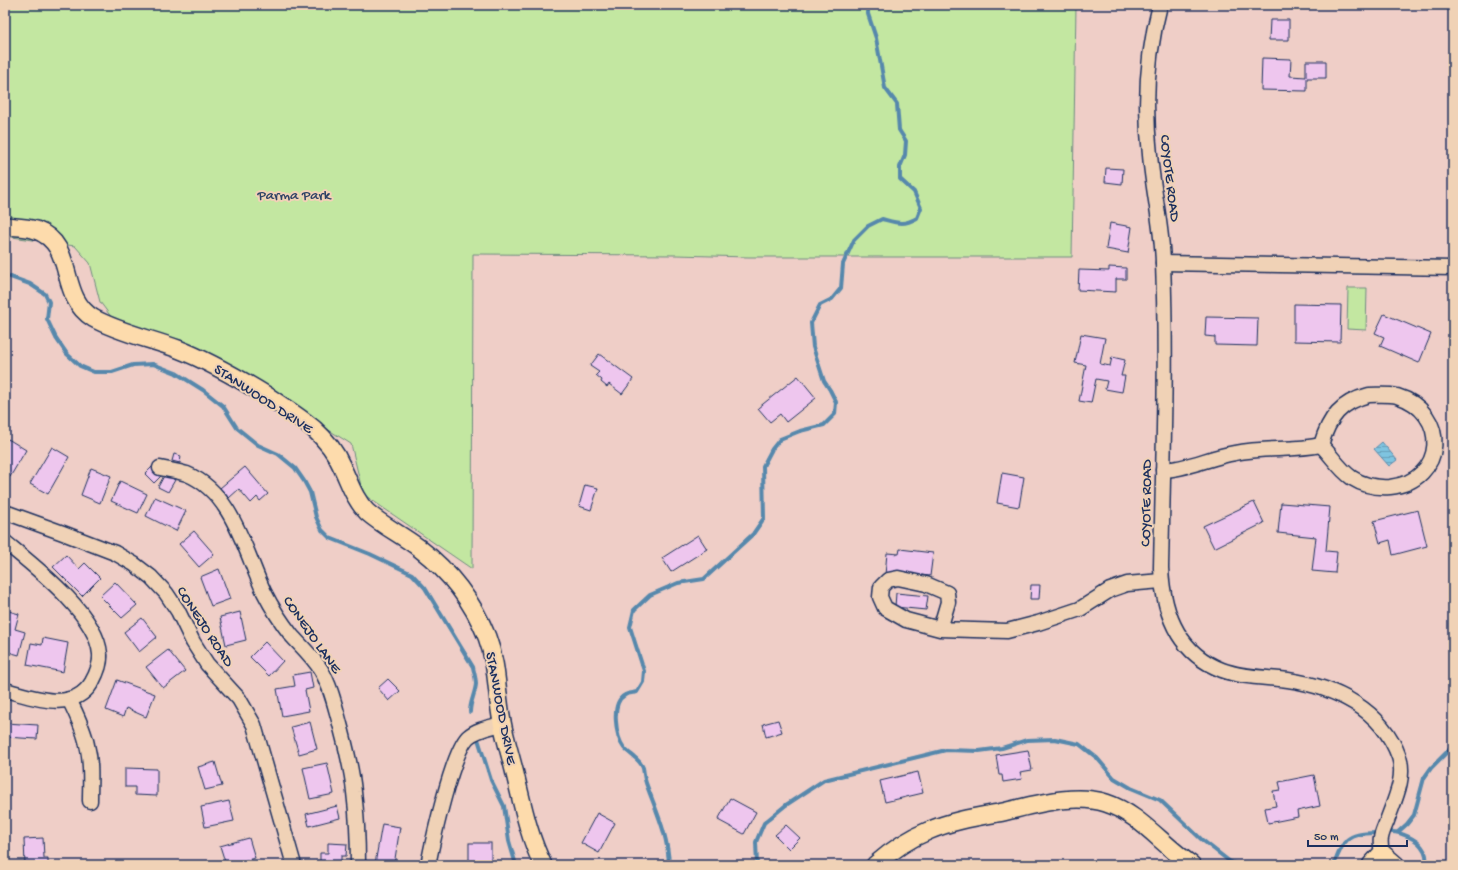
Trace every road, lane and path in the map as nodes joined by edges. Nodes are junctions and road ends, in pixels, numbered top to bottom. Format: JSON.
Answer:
{"nodes":[{"id":1,"x":1160,"y":5,"type":"edge"},
{"id":2,"x":5,"y":226,"type":"edge"},
{"id":3,"x":1163,"y":263,"type":"junction"},
{"id":4,"x":1453,"y":268,"type":"edge"},
{"id":5,"x":1321,"y":444,"type":"junction"},
{"id":6,"x":160,"y":468,"type":"dead end"},
{"id":7,"x":1163,"y":470,"type":"junction"},
{"id":8,"x":5,"y":512,"type":"edge"},
{"id":9,"x":5,"y":542,"type":"edge"},
{"id":10,"x":1161,"y":581,"type":"junction"},
{"id":11,"x":940,"y":629,"type":"junction"},
{"id":12,"x":5,"y":690,"type":"edge"},
{"id":13,"x":69,"y":699,"type":"junction"},
{"id":14,"x":502,"y":724,"type":"junction"},
{"id":15,"x":90,"y":801,"type":"dead end"},
{"id":16,"x":1377,"y":859,"type":"edge"},
{"id":17,"x":879,"y":863,"type":"edge"},
{"id":18,"x":294,"y":865,"type":"edge"},
{"id":19,"x":358,"y":865,"type":"edge"},
{"id":20,"x":428,"y":865,"type":"edge"},
{"id":21,"x":542,"y":865,"type":"edge"},
{"id":22,"x":1192,"y":865,"type":"edge"},
{"id":23,"x":1396,"y":865,"type":"edge"}],
"edges":[{"from":1,"to":3,"type":"street","name":"COYOTE ROAD"},
{"from":2,"to":14,"type":"main road","name":"STANWOOD DRIVE"},
{"from":3,"to":4,"type":"street"},
{"from":3,"to":7,"type":"street","name":"COYOTE ROAD"},
{"from":5,"to":5,"type":"street"},
{"from":5,"to":7,"type":"street"},
{"from":6,"to":19,"type":"street","name":"CONEJO LANE"},
{"from":7,"to":10,"type":"street","name":"COYOTE ROAD"},
{"from":8,"to":18,"type":"street","name":"CONEJO ROAD"},
{"from":9,"to":13,"type":"street"},
{"from":10,"to":11,"type":"street"},
{"from":10,"to":16,"type":"street","name":"COYOTE ROAD"},
{"from":11,"to":11,"type":"street"},
{"from":12,"to":13,"type":"street"},
{"from":13,"to":15,"type":"street"},
{"from":14,"to":20,"type":"street"},
{"from":14,"to":21,"type":"main road","name":"STANWOOD DRIVE"},
{"from":16,"to":23,"type":"main road"},
{"from":17,"to":22,"type":"main road"}]}
